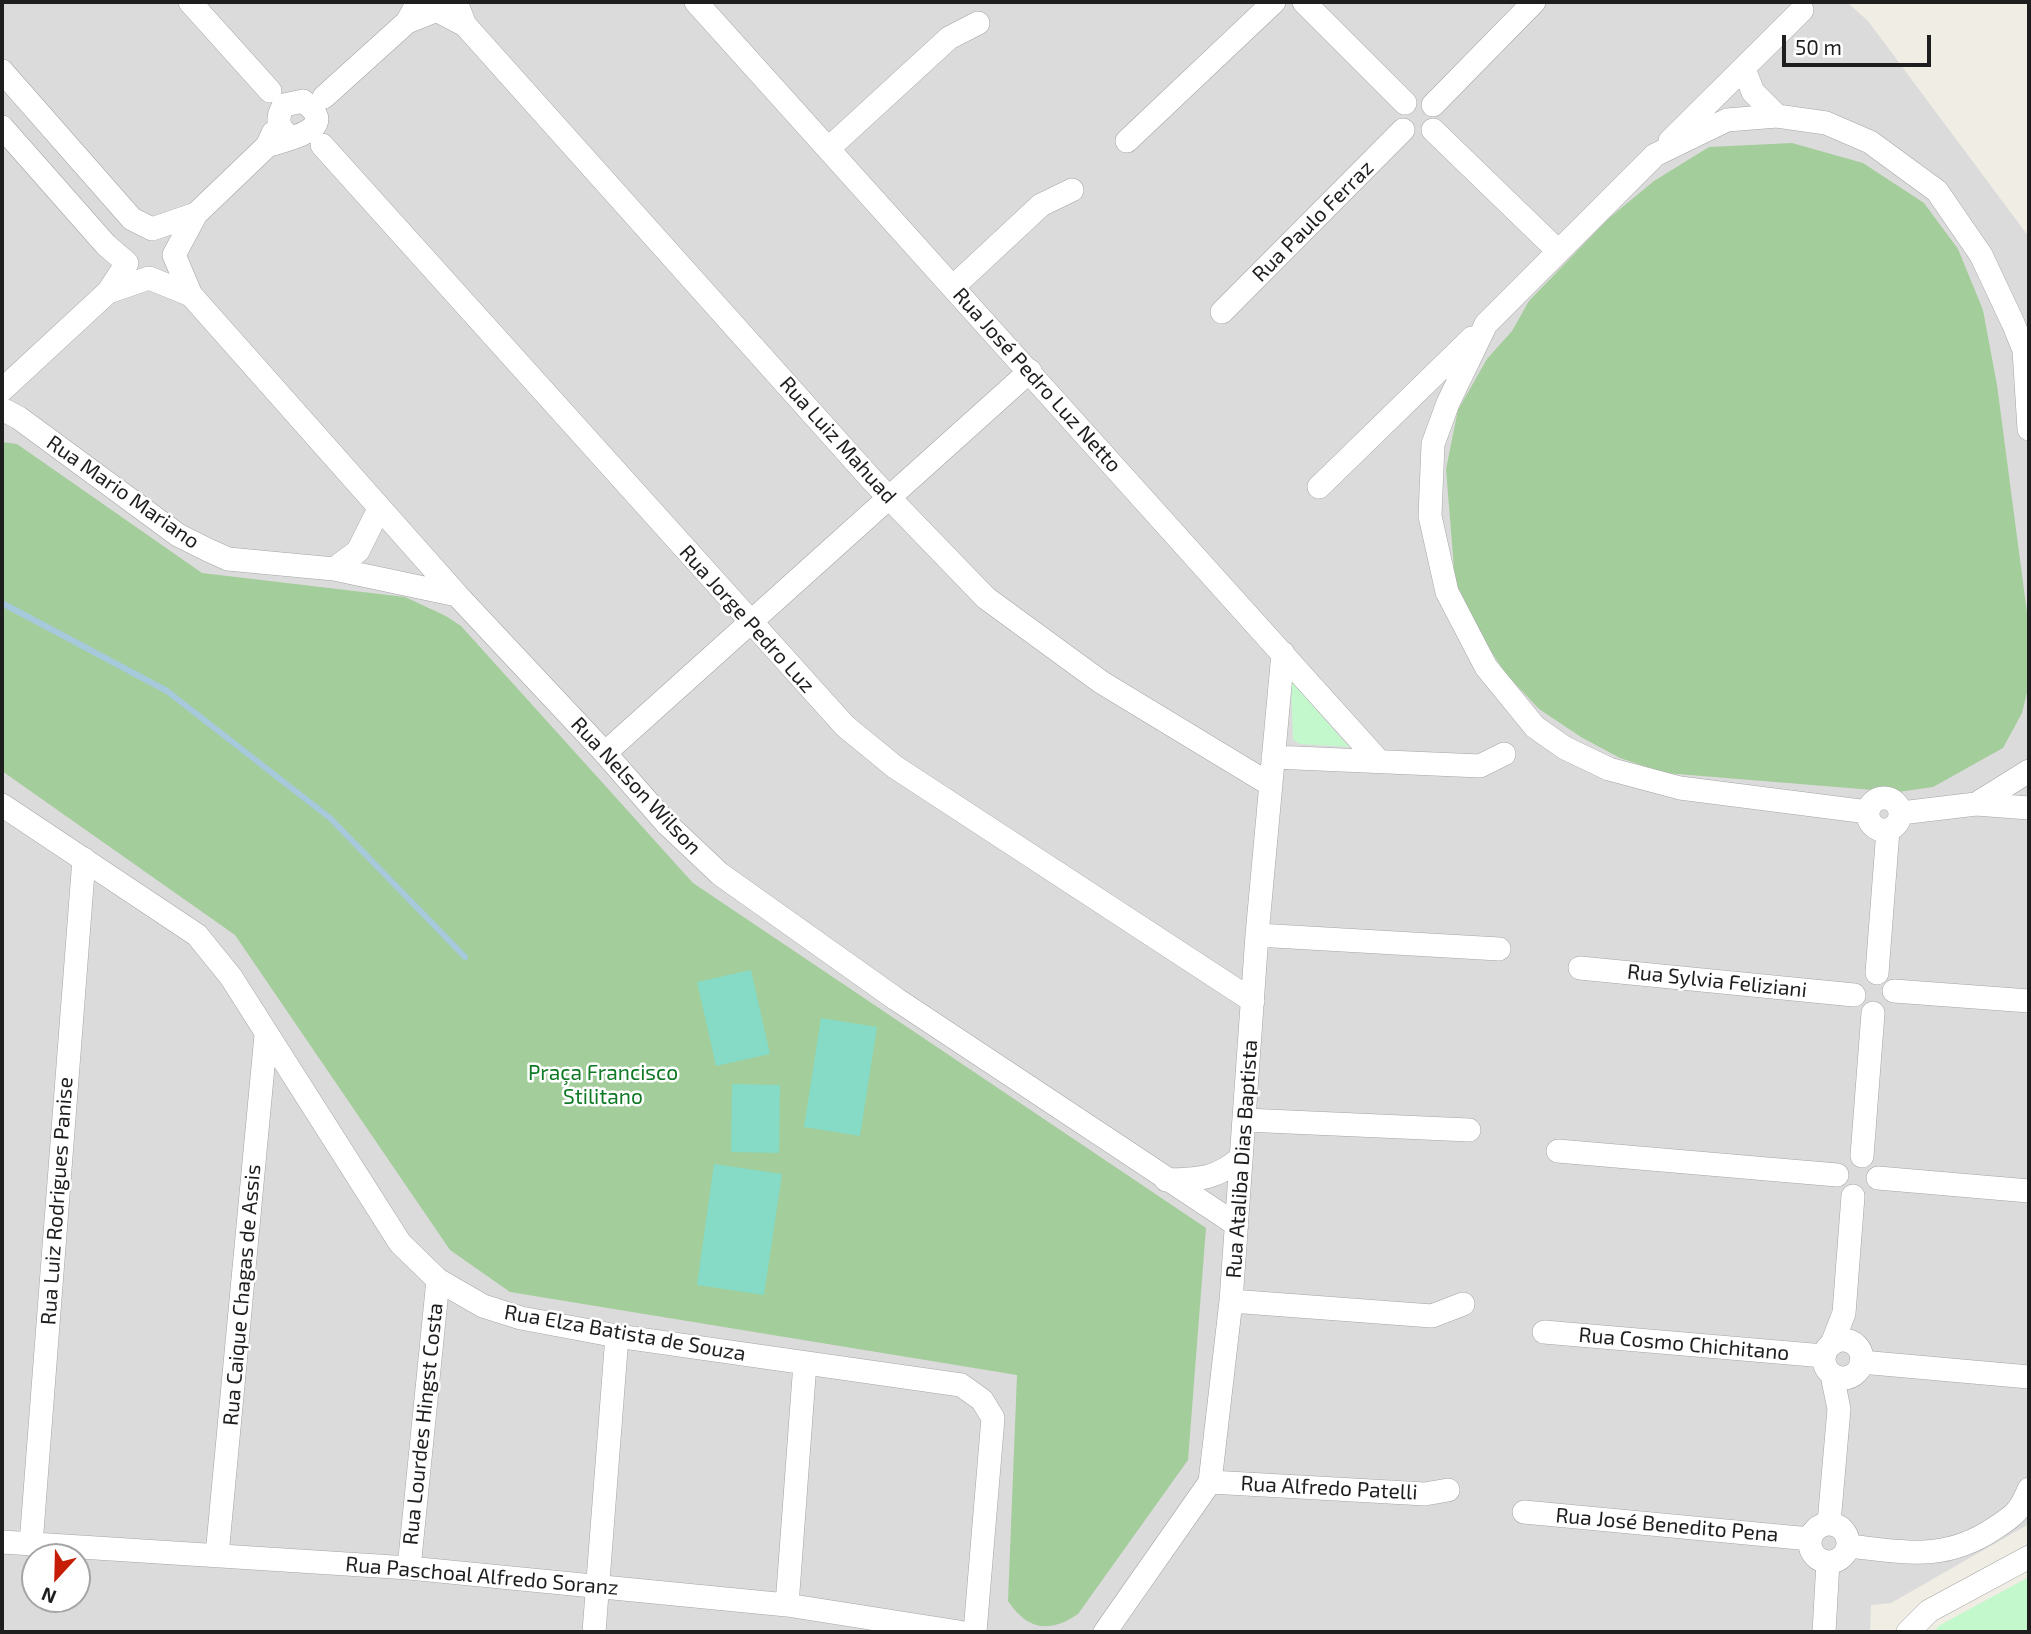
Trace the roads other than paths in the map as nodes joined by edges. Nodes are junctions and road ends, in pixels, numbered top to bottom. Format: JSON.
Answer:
{"nodes":[{"id":1,"x":190,"y":2,"type":"edge"},
{"id":2,"x":1275,"y":2,"type":"edge"},
{"id":3,"x":1304,"y":2,"type":"edge"},
{"id":4,"x":1534,"y":2,"type":"edge"},
{"id":5,"x":709,"y":6,"type":"edge"},
{"id":6,"x":433,"y":8,"type":"edge"},
{"id":7,"x":1802,"y":10,"type":"dead end"},
{"id":8,"x":978,"y":23,"type":"dead end"},
{"id":9,"x":1744,"y":69,"type":"junction"},
{"id":10,"x":2,"y":71,"type":"edge"},
{"id":11,"x":1405,"y":103,"type":"junction"},
{"id":12,"x":1433,"y":105,"type":"junction"},
{"id":13,"x":1777,"y":116,"type":"junction"},
{"id":14,"x":302,"y":120,"type":"junction"},
{"id":15,"x":2,"y":127,"type":"edge"},
{"id":16,"x":1403,"y":130,"type":"junction"},
{"id":17,"x":1433,"y":130,"type":"junction"},
{"id":18,"x":1127,"y":141,"type":"dead end"},
{"id":19,"x":828,"y":149,"type":"junction"},
{"id":20,"x":1655,"y":155,"type":"junction"},
{"id":21,"x":1072,"y":190,"type":"dead end"},
{"id":22,"x":196,"y":214,"type":"junction"},
{"id":23,"x":152,"y":229,"type":"junction"},
{"id":24,"x":1557,"y":250,"type":"junction"},
{"id":25,"x":174,"y":256,"type":"junction"},
{"id":26,"x":127,"y":262,"type":"junction"},
{"id":27,"x":149,"y":278,"type":"junction"},
{"id":28,"x":953,"y":287,"type":"junction"},
{"id":29,"x":108,"y":292,"type":"junction"},
{"id":30,"x":191,"y":295,"type":"junction"},
{"id":31,"x":1222,"y":312,"type":"dead end"},
{"id":32,"x":1486,"y":324,"type":"junction"},
{"id":33,"x":2026,"y":350,"type":"edge"},
{"id":34,"x":1030,"y":371,"type":"junction"},
{"id":35,"x":2,"y":390,"type":"edge"},
{"id":36,"x":2,"y":409,"type":"edge"},
{"id":37,"x":2029,"y":429,"type":"edge"},
{"id":38,"x":1319,"y":487,"type":"dead end"},
{"id":39,"x":888,"y":497,"type":"junction"},
{"id":40,"x":379,"y":509,"type":"junction"},
{"id":41,"x":334,"y":569,"type":"junction"},
{"id":42,"x":457,"y":595,"type":"junction"},
{"id":43,"x":749,"y":622,"type":"junction"},
{"id":44,"x":1283,"y":653,"type":"junction"},
{"id":45,"x":605,"y":753,"type":"junction"},
{"id":46,"x":1504,"y":754,"type":"dead end"},
{"id":47,"x":1273,"y":757,"type":"junction"},
{"id":48,"x":1377,"y":759,"type":"junction"},
{"id":49,"x":2028,"y":776,"type":"edge"},
{"id":50,"x":1271,"y":785,"type":"junction"},
{"id":51,"x":1976,"y":804,"type":"junction"},
{"id":52,"x":2,"y":806,"type":"edge"},
{"id":53,"x":2029,"y":808,"type":"edge"},
{"id":54,"x":1894,"y":822,"type":"junction"},
{"id":55,"x":83,"y":859,"type":"junction"},
{"id":56,"x":1257,"y":935,"type":"junction"},
{"id":57,"x":1499,"y":949,"type":"dead end"},
{"id":58,"x":1580,"y":968,"type":"dead end"},
{"id":59,"x":1877,"y":973,"type":"junction"},
{"id":60,"x":1894,"y":991,"type":"junction"},
{"id":61,"x":1854,"y":995,"type":"junction"},
{"id":62,"x":1253,"y":1001,"type":"junction"},
{"id":63,"x":2029,"y":1001,"type":"edge"},
{"id":64,"x":1873,"y":1013,"type":"junction"},
{"id":65,"x":266,"y":1035,"type":"junction"},
{"id":66,"x":1245,"y":1120,"type":"junction"},
{"id":67,"x":1469,"y":1130,"type":"dead end"},
{"id":68,"x":1559,"y":1151,"type":"dead end"},
{"id":69,"x":1862,"y":1156,"type":"junction"},
{"id":70,"x":1241,"y":1157,"type":"junction"},
{"id":71,"x":1838,"y":1175,"type":"junction"},
{"id":72,"x":1878,"y":1178,"type":"junction"},
{"id":73,"x":1166,"y":1180,"type":"junction"},
{"id":74,"x":2029,"y":1191,"type":"edge"},
{"id":75,"x":1853,"y":1196,"type":"junction"},
{"id":76,"x":1237,"y":1226,"type":"junction"},
{"id":77,"x":438,"y":1280,"type":"junction"},
{"id":78,"x":1231,"y":1301,"type":"junction"},
{"id":79,"x":1463,"y":1304,"type":"dead end"},
{"id":80,"x":1544,"y":1332,"type":"dead end"},
{"id":81,"x":617,"y":1335,"type":"junction"},
{"id":82,"x":1843,"y":1359,"type":"junction"},
{"id":83,"x":805,"y":1363,"type":"junction"},
{"id":84,"x":2029,"y":1377,"type":"edge"},
{"id":85,"x":1210,"y":1482,"type":"junction"},
{"id":86,"x":2029,"y":1489,"type":"edge"},
{"id":87,"x":1448,"y":1490,"type":"dead end"},
{"id":88,"x":1524,"y":1512,"type":"dead end"},
{"id":89,"x":1829,"y":1523,"type":"junction"},
{"id":90,"x":1810,"y":1539,"type":"junction"},
{"id":91,"x":2,"y":1542,"type":"edge"},
{"id":92,"x":21,"y":1543,"type":"edge"},
{"id":93,"x":31,"y":1543,"type":"edge"},
{"id":94,"x":1849,"y":1546,"type":"junction"},
{"id":95,"x":91,"y":1548,"type":"edge"},
{"id":96,"x":217,"y":1555,"type":"junction"},
{"id":97,"x":2029,"y":1557,"type":"edge"},
{"id":98,"x":1828,"y":1562,"type":"junction"},
{"id":99,"x":409,"y":1568,"type":"junction"},
{"id":100,"x":598,"y":1586,"type":"junction"},
{"id":101,"x":787,"y":1605,"type":"junction"},
{"id":102,"x":594,"y":1632,"type":"edge"},
{"id":103,"x":959,"y":1632,"type":"edge"},
{"id":104,"x":975,"y":1632,"type":"edge"},
{"id":105,"x":1105,"y":1632,"type":"edge"},
{"id":106,"x":1824,"y":1632,"type":"edge"},
{"id":107,"x":1908,"y":1632,"type":"edge"}],
"edges":[{"from":1,"to":14,"type":"street","name":"Rua Jorge Pedro Luz"},
{"from":2,"to":3,"type":"street"},
{"from":2,"to":18,"type":"street"},
{"from":3,"to":11,"type":"street"},
{"from":4,"to":12,"type":"street"},
{"from":5,"to":19,"type":"street","name":"Rua José Pedro Luz Netto"},
{"from":6,"to":14,"type":"street"},
{"from":6,"to":39,"type":"street","name":"Rua Luiz Mahuad"},
{"from":7,"to":9,"type":"street"},
{"from":8,"to":19,"type":"street"},
{"from":9,"to":13,"type":"street"},
{"from":9,"to":20,"type":"street"},
{"from":10,"to":23,"type":"street"},
{"from":11,"to":12,"type":"street"},
{"from":11,"to":16,"type":"street"},
{"from":12,"to":17,"type":"street"},
{"from":13,"to":20,"type":"street"},
{"from":13,"to":33,"type":"street"},
{"from":14,"to":22,"type":"street"},
{"from":14,"to":43,"type":"street","name":"Rua Jorge Pedro Luz"},
{"from":15,"to":26,"type":"street"},
{"from":16,"to":17,"type":"street"},
{"from":16,"to":31,"type":"street","name":"Rua Paulo Ferraz"},
{"from":17,"to":24,"type":"street"},
{"from":19,"to":28,"type":"street","name":"Rua José Pedro Luz Netto"},
{"from":20,"to":24,"type":"street"},
{"from":21,"to":28,"type":"street"},
{"from":22,"to":23,"type":"street"},
{"from":22,"to":25,"type":"street"},
{"from":23,"to":25,"type":"street"},
{"from":23,"to":26,"type":"street"},
{"from":24,"to":32,"type":"street"},
{"from":25,"to":27,"type":"street"},
{"from":25,"to":30,"type":"street","name":"Rua Nelson Wilson"},
{"from":26,"to":27,"type":"street"},
{"from":26,"to":29,"type":"street"},
{"from":27,"to":29,"type":"street"},
{"from":27,"to":30,"type":"street","name":"Rua Nelson Wilson"},
{"from":28,"to":34,"type":"street","name":"Rua José Pedro Luz Netto"},
{"from":29,"to":35,"type":"street"},
{"from":30,"to":40,"type":"street","name":"Rua Nelson Wilson"},
{"from":32,"to":38,"type":"street"},
{"from":32,"to":54,"type":"street"},
{"from":33,"to":37,"type":"street"},
{"from":34,"to":39,"type":"street"},
{"from":34,"to":44,"type":"street","name":"Rua José Pedro Luz Netto"},
{"from":36,"to":41,"type":"street","name":"Rua Mario Mariano"},
{"from":39,"to":43,"type":"street"},
{"from":39,"to":50,"type":"street","name":"Rua Luiz Mahuad"},
{"from":40,"to":41,"type":"street"},
{"from":40,"to":42,"type":"street","name":"Rua Nelson Wilson"},
{"from":41,"to":42,"type":"street","name":"Rua Mario Mariano"},
{"from":42,"to":45,"type":"street","name":"Rua Nelson Wilson"},
{"from":43,"to":45,"type":"street"},
{"from":43,"to":62,"type":"street","name":"Rua Jorge Pedro Luz"},
{"from":44,"to":47,"type":"street","name":"Rua Ataliba Dias Baptista"},
{"from":44,"to":48,"type":"street","name":"Rua José Pedro Luz Netto"},
{"from":45,"to":73,"type":"street","name":"Rua Nelson Wilson"},
{"from":46,"to":48,"type":"street"},
{"from":47,"to":48,"type":"street"},
{"from":47,"to":50,"type":"street","name":"Rua Ataliba Dias Baptista"},
{"from":49,"to":51,"type":"street"},
{"from":50,"to":56,"type":"street","name":"Rua Ataliba Dias Baptista"},
{"from":51,"to":53,"type":"street"},
{"from":51,"to":54,"type":"street"},
{"from":52,"to":55,"type":"street","name":"Rua Elza Batista de Souza"},
{"from":54,"to":59,"type":"street"},
{"from":55,"to":65,"type":"street","name":"Rua Elza Batista de Souza"},
{"from":55,"to":93,"type":"street","name":"Rua Luiz Rodrigues Panise"},
{"from":56,"to":57,"type":"street"},
{"from":56,"to":62,"type":"street","name":"Rua Ataliba Dias Baptista"},
{"from":58,"to":61,"type":"street","name":"Rua Sylvia Feliziani"},
{"from":59,"to":60,"type":"street"},
{"from":59,"to":61,"type":"street"},
{"from":60,"to":63,"type":"street"},
{"from":60,"to":64,"type":"street"},
{"from":61,"to":64,"type":"street"},
{"from":62,"to":66,"type":"street","name":"Rua Ataliba Dias Baptista"},
{"from":64,"to":69,"type":"street"},
{"from":65,"to":77,"type":"street","name":"Rua Elza Batista de Souza"},
{"from":65,"to":96,"type":"street","name":"Rua Caique Chagas de Assis"},
{"from":66,"to":67,"type":"street"},
{"from":66,"to":70,"type":"street","name":"Rua Ataliba Dias Baptista"},
{"from":68,"to":71,"type":"street"},
{"from":69,"to":71,"type":"street"},
{"from":69,"to":72,"type":"street"},
{"from":70,"to":73,"type":"street"},
{"from":70,"to":76,"type":"street","name":"Rua Ataliba Dias Baptista"},
{"from":71,"to":75,"type":"street"},
{"from":72,"to":74,"type":"street"},
{"from":72,"to":75,"type":"street"},
{"from":73,"to":76,"type":"street","name":"Rua Nelson Wilson"},
{"from":75,"to":82,"type":"street"},
{"from":76,"to":78,"type":"street","name":"Rua Ataliba Dias Baptista"},
{"from":77,"to":81,"type":"street","name":"Rua Elza Batista de Souza"},
{"from":77,"to":99,"type":"street","name":"Rua Lourdes Hingst Costa"},
{"from":78,"to":79,"type":"street"},
{"from":78,"to":85,"type":"street","name":"Rua Ataliba Dias Baptista"},
{"from":80,"to":82,"type":"street","name":"Rua Cosmo Chichitano"},
{"from":81,"to":83,"type":"street","name":"Rua Elza Batista de Souza"},
{"from":81,"to":100,"type":"street"},
{"from":82,"to":84,"type":"street","name":"Rua Cosmo Chichitano"},
{"from":82,"to":89,"type":"street"},
{"from":83,"to":101,"type":"street"},
{"from":83,"to":104,"type":"street","name":"Rua Elza Batista de Souza"},
{"from":85,"to":87,"type":"street","name":"Rua Alfredo Patelli"},
{"from":85,"to":105,"type":"street","name":"Rua Ataliba Dias Baptista"},
{"from":86,"to":94,"type":"street"},
{"from":88,"to":90,"type":"street","name":"Rua José Benedito Pena"},
{"from":89,"to":90,"type":"street"},
{"from":89,"to":94,"type":"street"},
{"from":90,"to":98,"type":"street"},
{"from":91,"to":92,"type":"street","name":"Rua Paschoal Alfredo Soranz"},
{"from":94,"to":98,"type":"street"},
{"from":95,"to":96,"type":"street","name":"Rua Paschoal Alfredo Soranz"},
{"from":96,"to":99,"type":"street","name":"Rua Paschoal Alfredo Soranz"},
{"from":97,"to":107,"type":"street"},
{"from":98,"to":106,"type":"street"},
{"from":99,"to":100,"type":"street","name":"Rua Paschoal Alfredo Soranz"},
{"from":100,"to":101,"type":"street","name":"Rua Paschoal Alfredo Soranz"},
{"from":100,"to":102,"type":"street"},
{"from":101,"to":103,"type":"street","name":"Rua Paschoal Alfredo Soranz"}]}
